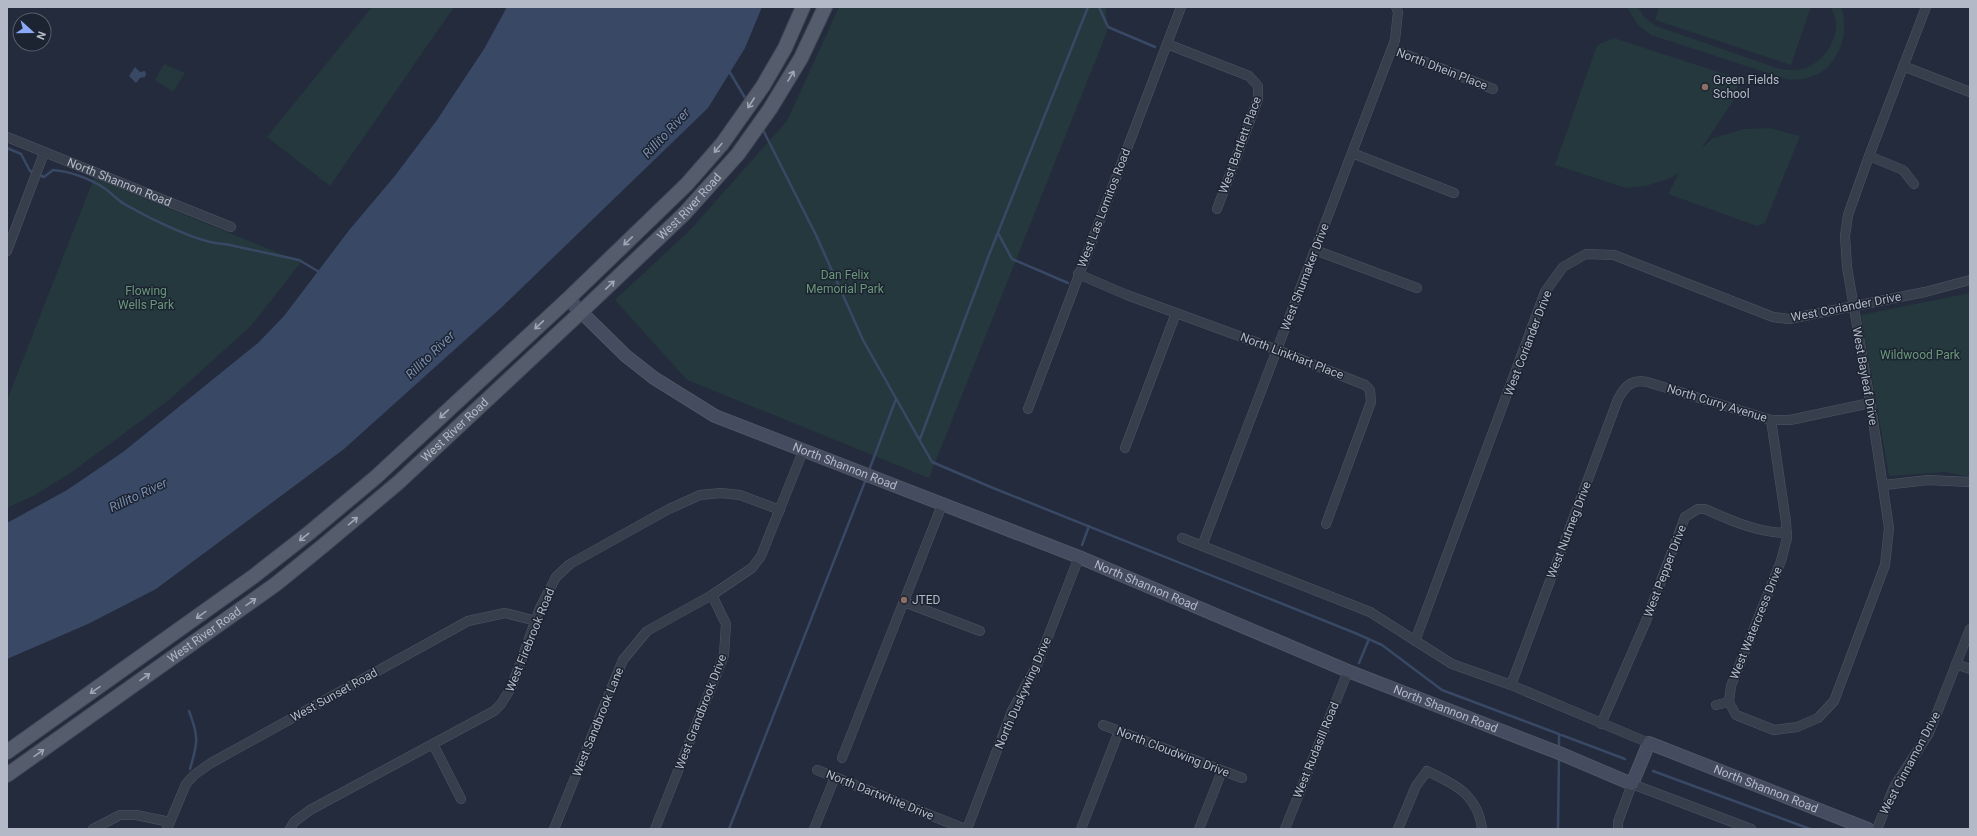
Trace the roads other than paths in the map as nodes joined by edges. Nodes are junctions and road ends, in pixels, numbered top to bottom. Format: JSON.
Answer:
{"nodes":[{"id":1,"x":803,"y":7,"type":"edge"},
{"id":2,"x":824,"y":7,"type":"edge"},
{"id":3,"x":1181,"y":7,"type":"edge"},
{"id":4,"x":1396,"y":7,"type":"edge"},
{"id":5,"x":1926,"y":7,"type":"edge"},
{"id":6,"x":1167,"y":44,"type":"junction"},
{"id":7,"x":1392,"y":49,"type":"junction"},
{"id":8,"x":1903,"y":66,"type":"junction"},
{"id":9,"x":1493,"y":89,"type":"dead end"},
{"id":10,"x":1970,"y":92,"type":"edge"},
{"id":11,"x":7,"y":137,"type":"edge"},
{"id":12,"x":44,"y":153,"type":"junction"},
{"id":13,"x":1352,"y":153,"type":"junction"},
{"id":14,"x":1869,"y":156,"type":"junction"},
{"id":15,"x":1914,"y":184,"type":"dead end"},
{"id":16,"x":1454,"y":193,"type":"dead end"},
{"id":17,"x":1217,"y":209,"type":"dead end"},
{"id":18,"x":231,"y":227,"type":"dead end"},
{"id":19,"x":1315,"y":250,"type":"junction"},
{"id":20,"x":7,"y":251,"type":"edge"},
{"id":21,"x":1078,"y":274,"type":"junction"},
{"id":22,"x":1970,"y":280,"type":"edge"},
{"id":23,"x":1417,"y":288,"type":"dead end"},
{"id":24,"x":568,"y":299,"type":"junction"},
{"id":25,"x":1853,"y":305,"type":"junction"},
{"id":26,"x":582,"y":312,"type":"junction"},
{"id":27,"x":1176,"y":313,"type":"junction"},
{"id":28,"x":1277,"y":350,"type":"junction"},
{"id":29,"x":1633,"y":380,"type":"joint"},
{"id":30,"x":1870,"y":403,"type":"junction"},
{"id":31,"x":1028,"y":409,"type":"dead end"},
{"id":32,"x":1771,"y":420,"type":"junction"},
{"id":33,"x":1125,"y":448,"type":"dead end"},
{"id":34,"x":803,"y":451,"type":"junction"},
{"id":35,"x":1970,"y":482,"type":"edge"},
{"id":36,"x":1884,"y":485,"type":"junction"},
{"id":37,"x":942,"y":505,"type":"junction"},
{"id":38,"x":780,"y":510,"type":"junction"},
{"id":39,"x":1326,"y":524,"type":"dead end"},
{"id":40,"x":1787,"y":533,"type":"junction"},
{"id":41,"x":1182,"y":538,"type":"dead end"},
{"id":42,"x":1202,"y":546,"type":"junction"},
{"id":43,"x":1080,"y":557,"type":"junction"},
{"id":44,"x":712,"y":594,"type":"junction"},
{"id":45,"x":904,"y":602,"type":"junction"},
{"id":46,"x":536,"y":621,"type":"junction"},
{"id":47,"x":1970,"y":629,"type":"edge"},
{"id":48,"x":980,"y":632,"type":"dead end"},
{"id":49,"x":1416,"y":641,"type":"junction"},
{"id":50,"x":1956,"y":664,"type":"junction"},
{"id":51,"x":1970,"y":669,"type":"edge"},
{"id":52,"x":1348,"y":671,"type":"junction"},
{"id":53,"x":1511,"y":685,"type":"junction"},
{"id":54,"x":1729,"y":702,"type":"junction"},
{"id":55,"x":1716,"y":705,"type":"dead end"},
{"id":56,"x":54,"y":719,"type":"junction"},
{"id":57,"x":1601,"y":724,"type":"junction"},
{"id":58,"x":1104,"y":725,"type":"dead end"},
{"id":59,"x":1119,"y":731,"type":"junction"},
{"id":60,"x":64,"y":735,"type":"junction"},
{"id":61,"x":1649,"y":743,"type":"junction"},
{"id":62,"x":433,"y":744,"type":"junction"},
{"id":63,"x":7,"y":752,"type":"edge"},
{"id":64,"x":842,"y":758,"type":"dead end"},
{"id":65,"x":817,"y":770,"type":"dead end"},
{"id":66,"x":1222,"y":771,"type":"junction"},
{"id":67,"x":7,"y":775,"type":"edge"},
{"id":68,"x":835,"y":777,"type":"junction"},
{"id":69,"x":1242,"y":778,"type":"dead end"},
{"id":70,"x":1632,"y":784,"type":"junction"},
{"id":71,"x":461,"y":798,"type":"dead end"},
{"id":72,"x":168,"y":825,"type":"edge"},
{"id":73,"x":93,"y":829,"type":"edge"},
{"id":74,"x":290,"y":829,"type":"edge"},
{"id":75,"x":554,"y":829,"type":"edge"},
{"id":76,"x":654,"y":829,"type":"edge"},
{"id":77,"x":814,"y":829,"type":"edge"},
{"id":78,"x":966,"y":829,"type":"edge"},
{"id":79,"x":1081,"y":829,"type":"edge"},
{"id":80,"x":1199,"y":829,"type":"edge"},
{"id":81,"x":1285,"y":829,"type":"edge"},
{"id":82,"x":1398,"y":829,"type":"edge"},
{"id":83,"x":1482,"y":829,"type":"edge"},
{"id":84,"x":1618,"y":829,"type":"edge"},
{"id":85,"x":1751,"y":829,"type":"edge"},
{"id":86,"x":1868,"y":829,"type":"edge"},
{"id":87,"x":1877,"y":829,"type":"edge"}],
"edges":[{"from":1,"to":24,"type":"main road","name":"West River Road","one_way":true},
{"from":26,"to":2,"type":"main road","name":"West River Road","one_way":true},
{"from":3,"to":6,"type":"street","name":"West Las Lomitos Road"},
{"from":4,"to":7,"type":"street","name":"West Shumaker Drive"},
{"from":5,"to":8,"type":"street","name":"West Bayleaf Drive"},
{"from":6,"to":17,"type":"street","name":"West Bartlett Place"},
{"from":6,"to":21,"type":"street","name":"West Las Lomitos Road"},
{"from":7,"to":9,"type":"street","name":"North Dhein Place"},
{"from":7,"to":13,"type":"street","name":"West Shumaker Drive"},
{"from":8,"to":10,"type":"street"},
{"from":8,"to":14,"type":"street","name":"West Bayleaf Drive"},
{"from":11,"to":12,"type":"street","name":"North Shannon Road"},
{"from":12,"to":18,"type":"street","name":"North Shannon Road"},
{"from":12,"to":20,"type":"street"},
{"from":13,"to":16,"type":"street"},
{"from":13,"to":19,"type":"street","name":"West Shumaker Drive"},
{"from":14,"to":15,"type":"street"},
{"from":14,"to":25,"type":"street","name":"West Bayleaf Drive"},
{"from":19,"to":23,"type":"street"},
{"from":19,"to":28,"type":"street","name":"West Shumaker Drive"},
{"from":21,"to":27,"type":"street","name":"North Linkhart Place"},
{"from":21,"to":31,"type":"street","name":"West Las Lomitos Road"},
{"from":22,"to":25,"type":"street","name":"West Coriander Drive"},
{"from":24,"to":26,"type":"street","name":"North Shannon Road"},
{"from":24,"to":56,"type":"main road","name":"West River Road","one_way":true},
{"from":25,"to":30,"type":"street","name":"West Bayleaf Drive"},
{"from":25,"to":49,"type":"street","name":"West Coriander Drive"},
{"from":26,"to":34,"type":"street","name":"North Shannon Road"},
{"from":60,"to":26,"type":"main road","name":"West River Road","one_way":true},
{"from":27,"to":28,"type":"street","name":"North Linkhart Place"},
{"from":27,"to":33,"type":"street"},
{"from":28,"to":39,"type":"street","name":"North Linkhart Place"},
{"from":28,"to":42,"type":"street","name":"West Shumaker Drive"},
{"from":29,"to":32,"type":"street","name":"North Curry Avenue"},
{"from":29,"to":53,"type":"street","name":"West Nutmeg Drive"},
{"from":30,"to":32,"type":"street","name":"North Curry Avenue"},
{"from":30,"to":36,"type":"street","name":"West Bayleaf Drive"},
{"from":32,"to":40,"type":"street","name":"West Watercress Drive"},
{"from":34,"to":37,"type":"street","name":"North Shannon Road"},
{"from":34,"to":38,"type":"street","name":"West Sandbrook Lane"},
{"from":35,"to":36,"type":"street"},
{"from":36,"to":54,"type":"street","name":"West Bayleaf Drive"},
{"from":37,"to":43,"type":"street","name":"North Shannon Road"},
{"from":37,"to":45,"type":"street"},
{"from":38,"to":44,"type":"street","name":"West Sandbrook Lane"},
{"from":38,"to":46,"type":"street","name":"West Firebrook Road"},
{"from":40,"to":54,"type":"street","name":"West Watercress Drive"},
{"from":40,"to":57,"type":"street","name":"West Pepper Drive"},
{"from":41,"to":42,"type":"street","name":"North Shannon Road"},
{"from":42,"to":49,"type":"street","name":"North Shannon Road"},
{"from":43,"to":52,"type":"street","name":"North Shannon Road"},
{"from":43,"to":78,"type":"street","name":"North Duskywing Drive"},
{"from":44,"to":75,"type":"street","name":"West Sandbrook Lane"},
{"from":44,"to":76,"type":"street","name":"West Grandbrook Drive"},
{"from":45,"to":48,"type":"street"},
{"from":45,"to":64,"type":"street"},
{"from":46,"to":62,"type":"street","name":"West Firebrook Road"},
{"from":46,"to":72,"type":"street","name":"West Sunset Road"},
{"from":47,"to":50,"type":"street","name":"West Cinnamon Drive"},
{"from":49,"to":53,"type":"street","name":"North Shannon Road"},
{"from":50,"to":51,"type":"street"},
{"from":50,"to":87,"type":"street","name":"West Cinnamon Drive"},
{"from":52,"to":70,"type":"street","name":"North Shannon Road"},
{"from":52,"to":81,"type":"street","name":"West Rudasill Road"},
{"from":53,"to":57,"type":"street","name":"North Shannon Road"},
{"from":54,"to":55,"type":"street"},
{"from":56,"to":60,"type":"main road"},
{"from":56,"to":63,"type":"main road","name":"West River Road"},
{"from":57,"to":61,"type":"street","name":"North Shannon Road"},
{"from":58,"to":59,"type":"street","name":"North Cloudwing Drive"},
{"from":59,"to":66,"type":"street","name":"North Cloudwing Drive"},
{"from":59,"to":79,"type":"street"},
{"from":67,"to":60,"type":"main road","name":"West River Road","one_way":true},
{"from":61,"to":70,"type":"street"},
{"from":61,"to":86,"type":"street","name":"North Shannon Road"},
{"from":62,"to":71,"type":"street"},
{"from":62,"to":74,"type":"street","name":"West Firebrook Road"},
{"from":65,"to":68,"type":"street","name":"North Dartwhite Drive"},
{"from":66,"to":69,"type":"street","name":"North Cloudwing Drive"},
{"from":66,"to":80,"type":"street"},
{"from":68,"to":77,"type":"street"},
{"from":68,"to":78,"type":"street","name":"North Dartwhite Drive"},
{"from":70,"to":84,"type":"street"},
{"from":70,"to":85,"type":"street","name":"North Shannon Road"},
{"from":72,"to":73,"type":"street"},
{"from":82,"to":83,"type":"street"}]}
